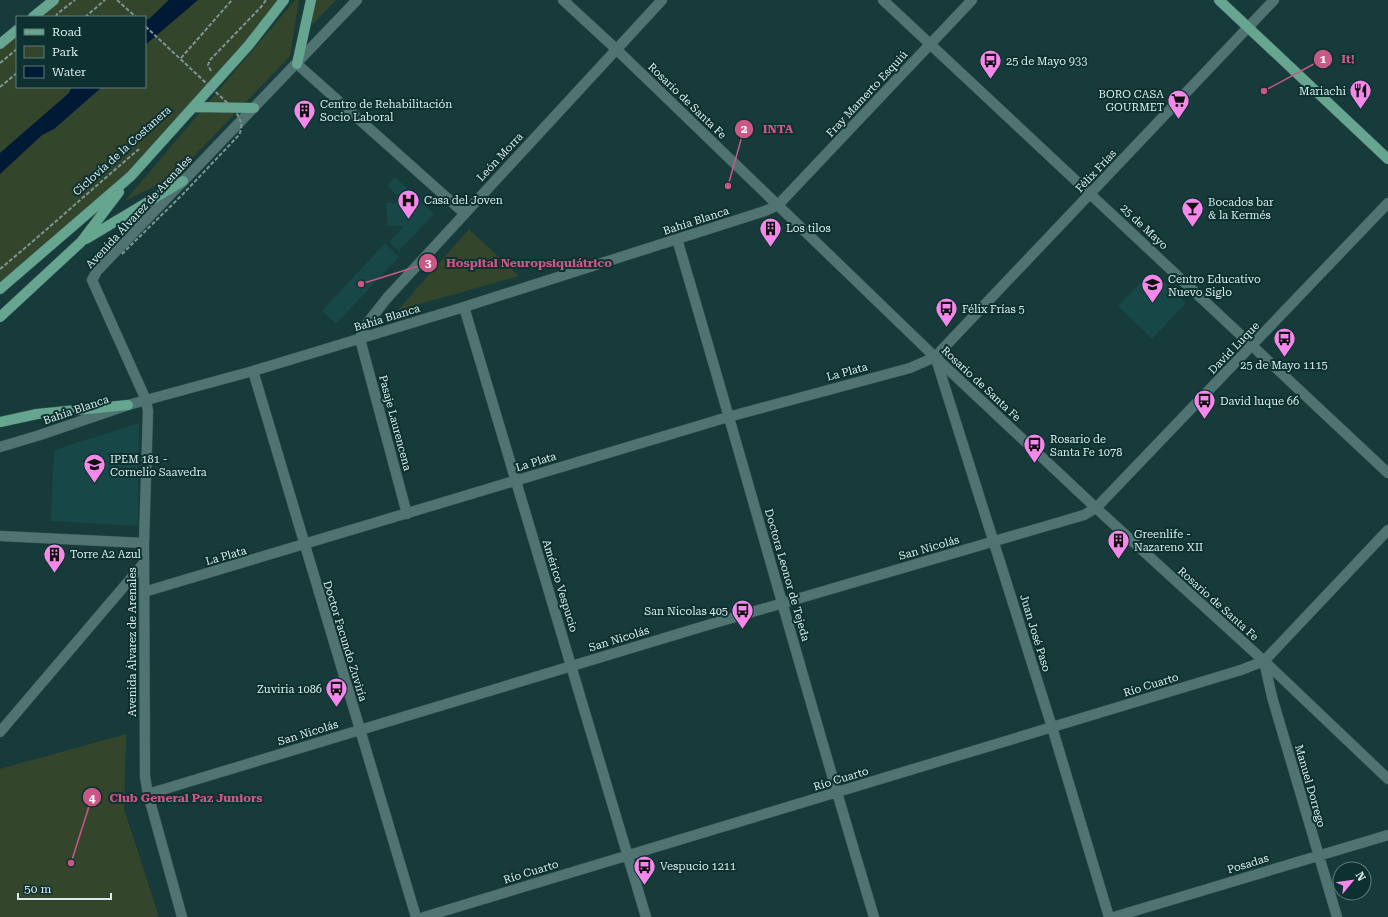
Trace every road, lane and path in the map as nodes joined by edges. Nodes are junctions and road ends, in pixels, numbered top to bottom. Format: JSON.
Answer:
{"nodes":[{"id":1,"x":54,"y":0,"type":"edge"},
{"id":2,"x":75,"y":0,"type":"edge"},
{"id":3,"x":106,"y":0,"type":"edge"},
{"id":4,"x":117,"y":0,"type":"edge"},
{"id":5,"x":232,"y":0,"type":"edge"},
{"id":6,"x":266,"y":0,"type":"edge"},
{"id":7,"x":284,"y":0,"type":"edge"},
{"id":8,"x":311,"y":0,"type":"edge"},
{"id":9,"x":357,"y":0,"type":"edge"},
{"id":10,"x":563,"y":0,"type":"edge"},
{"id":11,"x":662,"y":0,"type":"edge"},
{"id":12,"x":882,"y":0,"type":"edge"},
{"id":13,"x":972,"y":0,"type":"edge"},
{"id":14,"x":1219,"y":0,"type":"edge"},
{"id":15,"x":1274,"y":0,"type":"edge"},
{"id":16,"x":34,"y":16,"type":"edge"},
{"id":17,"x":56,"y":16,"type":"edge"},
{"id":18,"x":86,"y":16,"type":"edge"},
{"id":19,"x":135,"y":16,"type":"edge"},
{"id":20,"x":146,"y":27,"type":"edge"},
{"id":21,"x":1248,"y":28,"type":"junction"},
{"id":22,"x":16,"y":31,"type":"edge"},
{"id":23,"x":0,"y":44,"type":"edge"},
{"id":24,"x":930,"y":44,"type":"junction"},
{"id":25,"x":616,"y":49,"type":"junction"},
{"id":26,"x":16,"y":50,"type":"edge"},
{"id":27,"x":181,"y":58,"type":"junction"},
{"id":28,"x":0,"y":63,"type":"edge"},
{"id":29,"x":297,"y":64,"type":"junction"},
{"id":30,"x":216,"y":68,"type":"dead end"},
{"id":31,"x":16,"y":74,"type":"edge"},
{"id":32,"x":207,"y":78,"type":"dead end"},
{"id":33,"x":203,"y":82,"type":"dead end"},
{"id":34,"x":0,"y":87,"type":"edge"},
{"id":35,"x":193,"y":107,"type":"junction"},
{"id":36,"x":254,"y":108,"type":"junction"},
{"id":37,"x":144,"y":145,"type":"dead end"},
{"id":38,"x":1388,"y":159,"type":"edge"},
{"id":39,"x":131,"y":176,"type":"junction"},
{"id":40,"x":183,"y":181,"type":"junction"},
{"id":41,"x":1090,"y":194,"type":"junction"},
{"id":42,"x":1388,"y":203,"type":"edge"},
{"id":43,"x":778,"y":205,"type":"junction"},
{"id":44,"x":464,"y":213,"type":"junction"},
{"id":45,"x":677,"y":239,"type":"junction"},
{"id":46,"x":81,"y":242,"type":"junction"},
{"id":47,"x":122,"y":254,"type":"dead end"},
{"id":48,"x":0,"y":269,"type":"edge"},
{"id":49,"x":0,"y":288,"type":"edge"},
{"id":50,"x":464,"y":307,"type":"junction"},
{"id":51,"x":0,"y":317,"type":"edge"},
{"id":52,"x":360,"y":339,"type":"junction"},
{"id":53,"x":1253,"y":346,"type":"junction"},
{"id":54,"x":935,"y":357,"type":"junction"},
{"id":55,"x":253,"y":371,"type":"junction"},
{"id":56,"x":146,"y":400,"type":"junction"},
{"id":57,"x":128,"y":405,"type":"junction"},
{"id":58,"x":730,"y":417,"type":"junction"},
{"id":59,"x":0,"y":422,"type":"edge"},
{"id":60,"x":0,"y":447,"type":"edge"},
{"id":61,"x":1388,"y":473,"type":"edge"},
{"id":62,"x":516,"y":480,"type":"junction"},
{"id":63,"x":1096,"y":508,"type":"junction"},
{"id":64,"x":407,"y":514,"type":"junction"},
{"id":65,"x":1388,"y":530,"type":"edge"},
{"id":66,"x":0,"y":536,"type":"edge"},
{"id":67,"x":994,"y":542,"type":"junction"},
{"id":68,"x":144,"y":543,"type":"junction"},
{"id":69,"x":304,"y":546,"type":"junction"},
{"id":70,"x":144,"y":563,"type":"junction"},
{"id":71,"x":144,"y":592,"type":"junction"},
{"id":72,"x":782,"y":604,"type":"junction"},
{"id":73,"x":1264,"y":661,"type":"junction"},
{"id":74,"x":571,"y":666,"type":"junction"},
{"id":75,"x":1052,"y":727,"type":"junction"},
{"id":76,"x":359,"y":730,"type":"junction"},
{"id":77,"x":0,"y":732,"type":"edge"},
{"id":78,"x":1388,"y":779,"type":"edge"},
{"id":79,"x":836,"y":792,"type":"junction"},
{"id":80,"x":148,"y":794,"type":"junction"},
{"id":81,"x":1388,"y":835,"type":"edge"},
{"id":82,"x":628,"y":856,"type":"junction"},
{"id":83,"x":1318,"y":856,"type":"junction"},
{"id":84,"x":182,"y":917,"type":"edge"},
{"id":85,"x":416,"y":917,"type":"edge"},
{"id":86,"x":424,"y":917,"type":"edge"},
{"id":87,"x":646,"y":917,"type":"edge"},
{"id":88,"x":874,"y":917,"type":"edge"},
{"id":89,"x":1109,"y":917,"type":"edge"},
{"id":90,"x":1114,"y":917,"type":"edge"},
{"id":91,"x":1337,"y":917,"type":"edge"}],
"edges":[{"from":1,"to":16,"type":"main road"},
{"from":2,"to":17,"type":"path"},
{"from":3,"to":18,"type":"path"},
{"from":4,"to":19,"type":"path"},
{"from":5,"to":27,"type":"path"},
{"from":6,"to":30,"type":"path"},
{"from":7,"to":35,"type":"main road"},
{"from":8,"to":29,"type":"main road"},
{"from":9,"to":29,"type":"street","name":"Avenida Álvarez de Arenales"},
{"from":10,"to":25,"type":"street","name":"Rosario de Santa Fe"},
{"from":11,"to":25,"type":"street","name":"León Morra"},
{"from":12,"to":24,"type":"street","name":"25 de Mayo"},
{"from":13,"to":24,"type":"street","name":"Fray Mamerto Esquiú"},
{"from":14,"to":21,"type":"main road"},
{"from":15,"to":21,"type":"street","name":"Félix Frías"},
{"from":20,"to":27,"type":"path","bridge":true},
{"from":21,"to":38,"type":"main road"},
{"from":21,"to":41,"type":"street","name":"Félix Frías"},
{"from":22,"to":23,"type":"main road"},
{"from":24,"to":41,"type":"street","name":"25 de Mayo"},
{"from":24,"to":43,"type":"street","name":"Fray Mamerto Esquiú"},
{"from":25,"to":43,"type":"street","name":"Rosario de Santa Fe"},
{"from":25,"to":44,"type":"street","name":"León Morra"},
{"from":26,"to":28,"type":"path"},
{"from":27,"to":47,"type":"path","bridge":true},
{"from":29,"to":36,"type":"street","name":"Avenida Álvarez de Arenales"},
{"from":29,"to":44,"type":"street"},
{"from":31,"to":34,"type":"path"},
{"from":32,"to":33,"type":"path"},
{"from":35,"to":36,"type":"main road"},
{"from":35,"to":39,"type":"main road"},
{"from":36,"to":40,"type":"street","name":"Avenida Álvarez de Arenales"},
{"from":37,"to":48,"type":"path","name":"Ciclovía de la Costanera"},
{"from":39,"to":46,"type":"main road"},
{"from":39,"to":49,"type":"main road"},
{"from":40,"to":46,"type":"main road"},
{"from":40,"to":56,"type":"street","name":"Avenida Álvarez de Arenales"},
{"from":41,"to":53,"type":"street","name":"25 de Mayo"},
{"from":41,"to":54,"type":"street","name":"Félix Frías"},
{"from":42,"to":53,"type":"street","name":"David Luque"},
{"from":43,"to":45,"type":"street","name":"Bahía Blanca"},
{"from":43,"to":54,"type":"street","name":"Rosario de Santa Fe"},
{"from":44,"to":52,"type":"street","name":"León Morra"},
{"from":45,"to":50,"type":"street","name":"Bahía Blanca"},
{"from":45,"to":58,"type":"street","name":"Doctora Leonor de Tejeda"},
{"from":46,"to":51,"type":"main road"},
{"from":50,"to":52,"type":"street","name":"Bahía Blanca"},
{"from":50,"to":62,"type":"street","name":"Américo Vespucio"},
{"from":52,"to":55,"type":"street","name":"Bahía Blanca"},
{"from":52,"to":64,"type":"street","name":"Pasaje Laurencena"},
{"from":53,"to":61,"type":"street","name":"25 de Mayo"},
{"from":53,"to":63,"type":"street","name":"David Luque"},
{"from":54,"to":58,"type":"street","name":"La Plata"},
{"from":54,"to":63,"type":"street","name":"Rosario de Santa Fe"},
{"from":54,"to":67,"type":"street","name":"Juan José Paso"},
{"from":55,"to":56,"type":"street","name":"Bahía Blanca"},
{"from":55,"to":69,"type":"street","name":"Doctor Facundo Zuviría"},
{"from":56,"to":57,"type":"street","name":"Bahía Blanca"},
{"from":56,"to":68,"type":"street","name":"Avenida Álvarez de Arenales"},
{"from":57,"to":59,"type":"main road"},
{"from":57,"to":60,"type":"street","name":"Bahía Blanca"},
{"from":58,"to":62,"type":"street","name":"La Plata"},
{"from":58,"to":72,"type":"street","name":"Doctora Leonor de Tejeda"},
{"from":62,"to":64,"type":"street","name":"La Plata"},
{"from":62,"to":74,"type":"street","name":"Américo Vespucio"},
{"from":63,"to":67,"type":"street","name":"San Nicolás"},
{"from":63,"to":73,"type":"street","name":"Rosario de Santa Fe"},
{"from":64,"to":69,"type":"street","name":"La Plata"},
{"from":65,"to":73,"type":"street"},
{"from":66,"to":68,"type":"street"},
{"from":67,"to":72,"type":"street","name":"San Nicolás"},
{"from":67,"to":75,"type":"street","name":"Juan José Paso"},
{"from":68,"to":70,"type":"street","name":"Avenida Álvarez de Arenales"},
{"from":69,"to":71,"type":"street","name":"La Plata"},
{"from":69,"to":76,"type":"street","name":"Doctor Facundo Zuviría"},
{"from":70,"to":71,"type":"street","name":"Avenida Álvarez de Arenales"},
{"from":70,"to":77,"type":"street"},
{"from":71,"to":80,"type":"street","name":"Avenida Álvarez de Arenales"},
{"from":72,"to":74,"type":"street","name":"San Nicolás"},
{"from":72,"to":79,"type":"street","name":"Doctora Leonor de Tejeda"},
{"from":73,"to":75,"type":"street","name":"Río Cuarto"},
{"from":73,"to":78,"type":"street","name":"Rosario de Santa Fe"},
{"from":73,"to":83,"type":"street","name":"Manuel Dorrego"},
{"from":74,"to":76,"type":"street","name":"San Nicolás"},
{"from":74,"to":82,"type":"street","name":"Américo Vespucio"},
{"from":75,"to":79,"type":"street","name":"Río Cuarto"},
{"from":75,"to":89,"type":"street","name":"Juan José Paso"},
{"from":76,"to":80,"type":"street","name":"San Nicolás"},
{"from":76,"to":85,"type":"street","name":"Doctor Facundo Zuviría"},
{"from":79,"to":82,"type":"street","name":"Río Cuarto"},
{"from":79,"to":88,"type":"street","name":"Doctora Leonor de Tejeda"},
{"from":80,"to":84,"type":"street","name":"Avenida Álvarez de Arenales"},
{"from":81,"to":83,"type":"street","name":"Posadas"},
{"from":82,"to":86,"type":"street","name":"Río Cuarto"},
{"from":82,"to":87,"type":"street","name":"Américo Vespucio"},
{"from":83,"to":90,"type":"street","name":"Posadas"},
{"from":83,"to":91,"type":"street","name":"Manuel Dorrego"}]}
